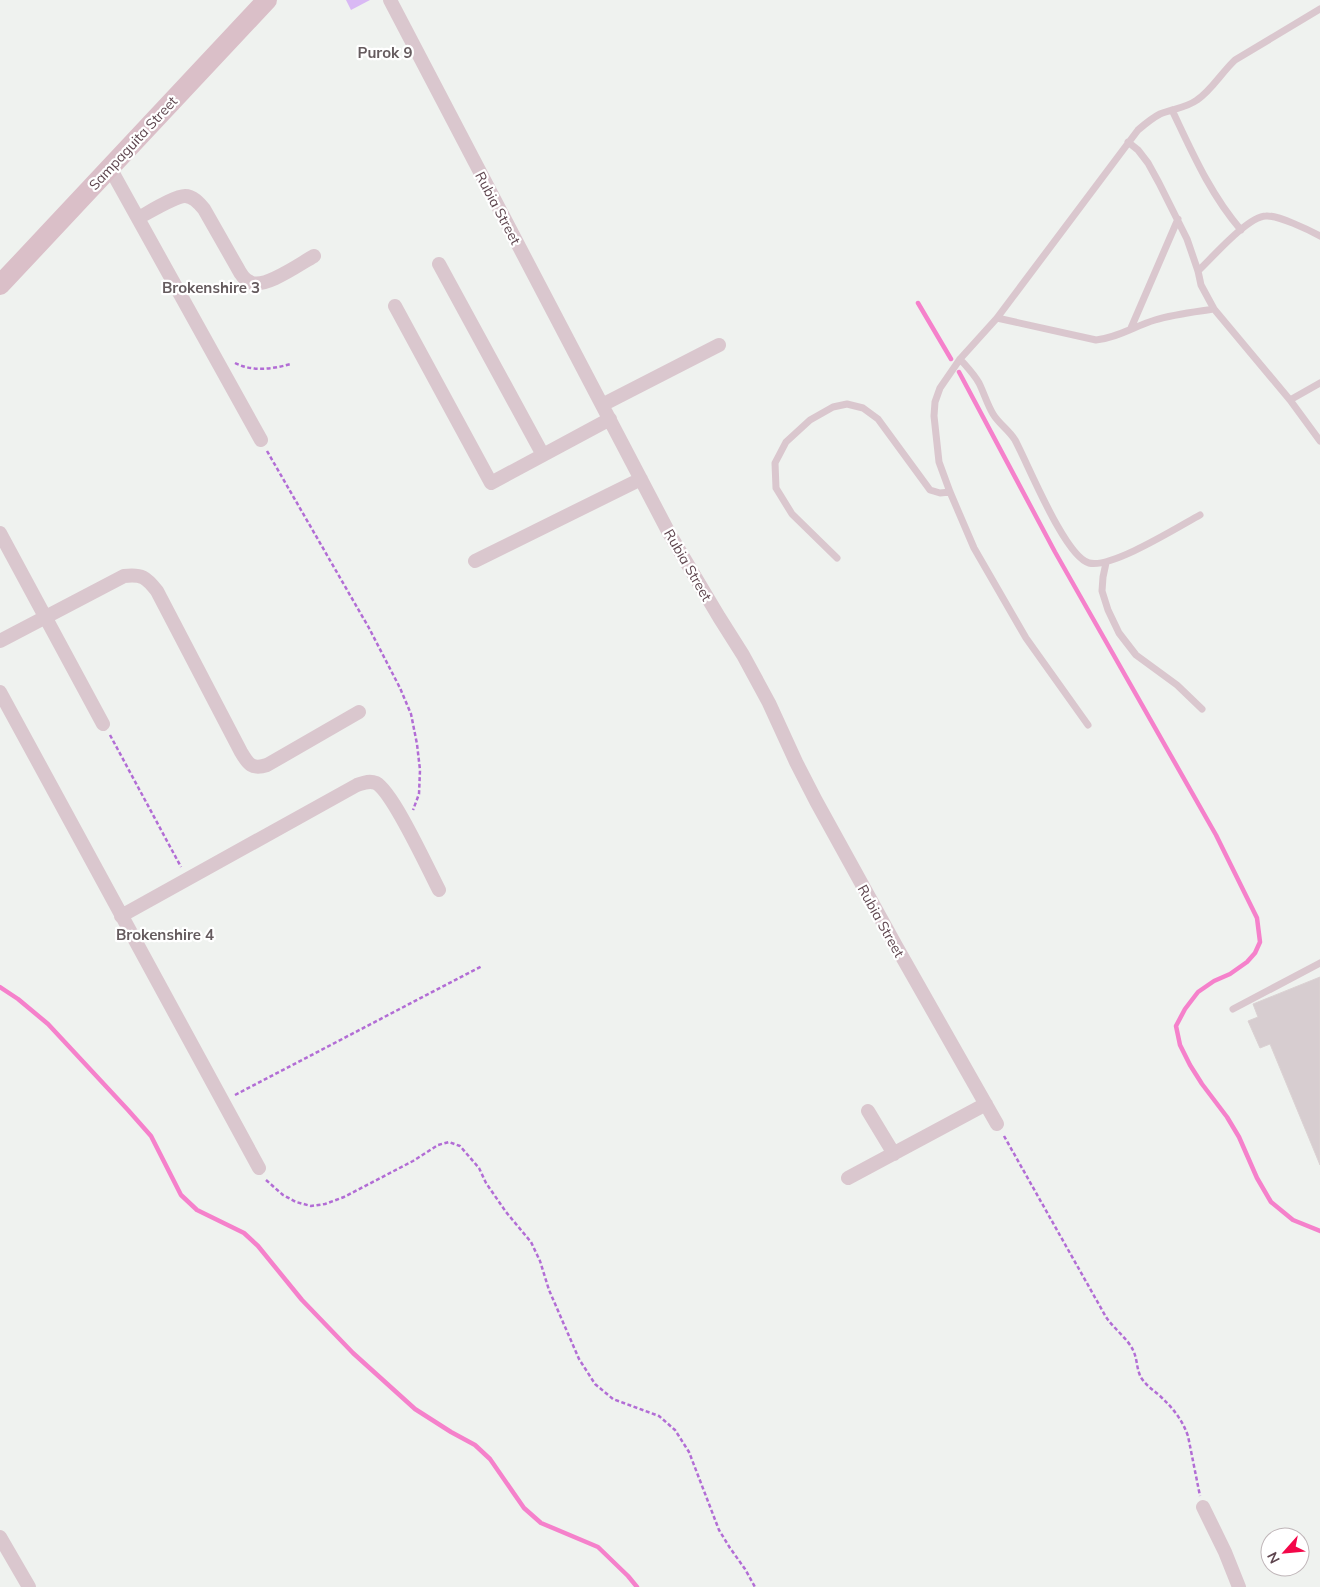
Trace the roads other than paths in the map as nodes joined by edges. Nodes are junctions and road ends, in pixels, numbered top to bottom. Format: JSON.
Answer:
{"nodes":[{"id":1,"x":267,"y":0,"type":"edge"},
{"id":2,"x":390,"y":0,"type":"edge"},
{"id":3,"x":1320,"y":9,"type":"edge"},
{"id":4,"x":1172,"y":110,"type":"junction"},
{"id":5,"x":1128,"y":142,"type":"junction"},
{"id":6,"x":110,"y":168,"type":"junction"},
{"id":7,"x":138,"y":218,"type":"junction"},
{"id":8,"x":1178,"y":219,"type":"junction"},
{"id":9,"x":1241,"y":230,"type":"junction"},
{"id":10,"x":1320,"y":236,"type":"edge"},
{"id":11,"x":314,"y":256,"type":"dead end"},
{"id":12,"x":439,"y":264,"type":"dead end"},
{"id":13,"x":1198,"y":271,"type":"junction"},
{"id":14,"x":0,"y":285,"type":"edge"},
{"id":15,"x":395,"y":306,"type":"dead end"},
{"id":16,"x":1214,"y":309,"type":"junction"},
{"id":17,"x":997,"y":318,"type":"junction"},
{"id":18,"x":1132,"y":328,"type":"junction"},
{"id":19,"x":719,"y":345,"type":"dead end"},
{"id":20,"x":960,"y":359,"type":"junction"},
{"id":21,"x":1320,"y":383,"type":"edge"},
{"id":22,"x":1290,"y":400,"type":"junction"},
{"id":23,"x":602,"y":405,"type":"junction"},
{"id":24,"x":610,"y":419,"type":"junction"},
{"id":25,"x":261,"y":440,"type":"road end"},
{"id":26,"x":1320,"y":441,"type":"edge"},
{"id":27,"x":543,"y":455,"type":"junction"},
{"id":28,"x":641,"y":479,"type":"junction"},
{"id":29,"x":950,"y":492,"type":"junction"},
{"id":30,"x":1200,"y":515,"type":"dead end"},
{"id":31,"x":0,"y":533,"type":"edge"},
{"id":32,"x":837,"y":558,"type":"dead end"},
{"id":33,"x":475,"y":561,"type":"dead end"},
{"id":34,"x":1106,"y":563,"type":"junction"},
{"id":35,"x":45,"y":617,"type":"junction"},
{"id":36,"x":0,"y":641,"type":"edge"},
{"id":37,"x":0,"y":692,"type":"edge"},
{"id":38,"x":1202,"y":709,"type":"dead end"},
{"id":39,"x":359,"y":712,"type":"dead end"},
{"id":40,"x":103,"y":724,"type":"road end"},
{"id":41,"x":1088,"y":725,"type":"dead end"},
{"id":42,"x":439,"y":890,"type":"dead end"},
{"id":43,"x":122,"y":916,"type":"junction"},
{"id":44,"x":1320,"y":964,"type":"edge"},
{"id":45,"x":1234,"y":1008,"type":"dead end"},
{"id":46,"x":986,"y":1104,"type":"junction"},
{"id":47,"x":868,"y":1111,"type":"dead end"},
{"id":48,"x":997,"y":1124,"type":"road end"},
{"id":49,"x":894,"y":1154,"type":"junction"},
{"id":50,"x":259,"y":1168,"type":"road end"},
{"id":51,"x":848,"y":1178,"type":"dead end"},
{"id":52,"x":1203,"y":1507,"type":"road end"},
{"id":53,"x":0,"y":1537,"type":"edge"},
{"id":54,"x":29,"y":1587,"type":"edge"},
{"id":55,"x":1239,"y":1587,"type":"edge"}],
"edges":[{"from":1,"to":6,"type":"street","name":"Sampaguita Street"},
{"from":2,"to":23,"type":"street","name":"Rubia Street"},
{"from":3,"to":4,"type":"lane"},
{"from":4,"to":5,"type":"lane"},
{"from":4,"to":9,"type":"lane"},
{"from":5,"to":8,"type":"lane"},
{"from":5,"to":17,"type":"lane"},
{"from":6,"to":7,"type":"street"},
{"from":6,"to":14,"type":"street","name":"Sampaguita Street"},
{"from":7,"to":11,"type":"street"},
{"from":7,"to":25,"type":"street"},
{"from":8,"to":13,"type":"lane"},
{"from":8,"to":18,"type":"lane"},
{"from":9,"to":10,"type":"lane"},
{"from":9,"to":13,"type":"lane"},
{"from":12,"to":27,"type":"street"},
{"from":13,"to":16,"type":"lane"},
{"from":15,"to":27,"type":"street"},
{"from":16,"to":18,"type":"lane"},
{"from":16,"to":22,"type":"lane"},
{"from":17,"to":18,"type":"lane"},
{"from":17,"to":20,"type":"lane"},
{"from":19,"to":23,"type":"street"},
{"from":20,"to":29,"type":"lane"},
{"from":20,"to":34,"type":"lane"},
{"from":21,"to":22,"type":"lane"},
{"from":22,"to":26,"type":"lane"},
{"from":23,"to":24,"type":"street","name":"Rubia Street"},
{"from":24,"to":27,"type":"street"},
{"from":24,"to":28,"type":"street","name":"Rubia Street"},
{"from":28,"to":33,"type":"street"},
{"from":28,"to":46,"type":"street","name":"Rubia Street"},
{"from":29,"to":32,"type":"lane"},
{"from":29,"to":41,"type":"lane"},
{"from":30,"to":34,"type":"lane"},
{"from":31,"to":35,"type":"street"},
{"from":34,"to":38,"type":"lane"},
{"from":35,"to":36,"type":"street"},
{"from":35,"to":39,"type":"street"},
{"from":35,"to":40,"type":"street"},
{"from":37,"to":43,"type":"street"},
{"from":42,"to":43,"type":"street"},
{"from":43,"to":50,"type":"street"},
{"from":44,"to":45,"type":"lane"},
{"from":46,"to":48,"type":"street","name":"Rubia Street"},
{"from":46,"to":49,"type":"street"},
{"from":47,"to":49,"type":"street"},
{"from":49,"to":51,"type":"street"},
{"from":52,"to":55,"type":"street"},
{"from":53,"to":54,"type":"street"}]}
